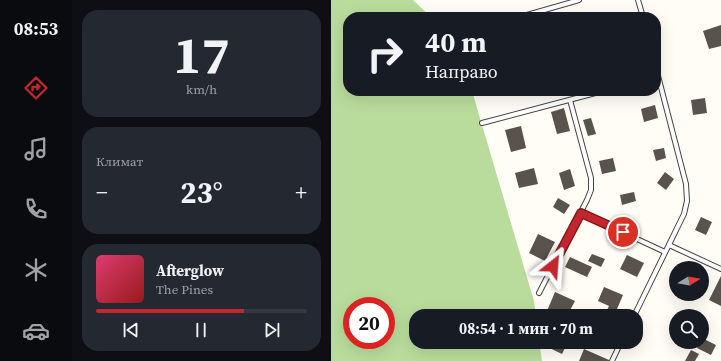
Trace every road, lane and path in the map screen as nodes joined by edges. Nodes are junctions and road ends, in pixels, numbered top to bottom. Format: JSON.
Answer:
{"nodes":[{"id":1,"x":579,"y":0,"type":"edge"},
{"id":2,"x":638,"y":0,"type":"edge"},
{"id":3,"x":537,"y":12,"type":"edge"},
{"id":4,"x":642,"y":12,"type":"edge"},
{"id":5,"x":661,"y":92,"type":"edge"},
{"id":6,"x":585,"y":96,"type":"edge"},
{"id":7,"x":570,"y":100,"type":"junction"},
{"id":8,"x":482,"y":123,"type":"dead end"},
{"id":9,"x":581,"y":213,"type":"junction"},
{"id":10,"x":669,"y":245,"type":"junction"},
{"id":11,"x":665,"y":252,"type":"junction"},
{"id":12,"x":721,"y":269,"type":"edge"},
{"id":13,"x":539,"y":293,"type":"dead end"},
{"id":14,"x":637,"y":309,"type":"edge"},
{"id":15,"x":618,"y":349,"type":"edge"},
{"id":16,"x":612,"y":361,"type":"edge"}],
"edges":[{"from":1,"to":3,"type":"lane"},
{"from":2,"to":4,"type":"lane"},
{"from":5,"to":10,"type":"lane"},
{"from":6,"to":7,"type":"lane"},
{"from":7,"to":8,"type":"lane"},
{"from":7,"to":9,"type":"lane"},
{"from":9,"to":11,"type":"lane"},
{"from":9,"to":13,"type":"lane"},
{"from":10,"to":11,"type":"lane"},
{"from":10,"to":12,"type":"lane"},
{"from":11,"to":14,"type":"lane"},
{"from":15,"to":16,"type":"lane"}]}
